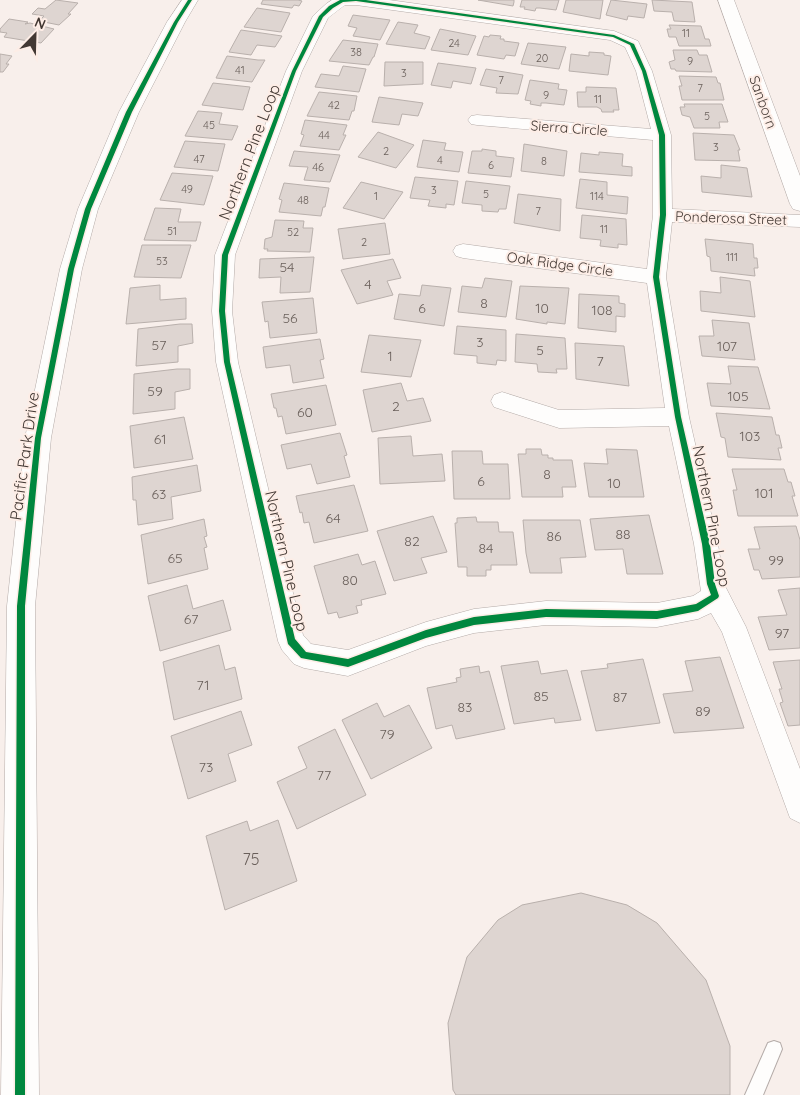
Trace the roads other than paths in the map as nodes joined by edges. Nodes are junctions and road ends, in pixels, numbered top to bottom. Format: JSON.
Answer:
{"nodes":[{"id":1,"x":190,"y":0,"type":"edge"},
{"id":2,"x":726,"y":0,"type":"edge"},
{"id":3,"x":477,"y":120,"type":"dead end"},
{"id":4,"x":662,"y":135,"type":"junction"},
{"id":5,"x":800,"y":204,"type":"edge"},
{"id":6,"x":663,"y":215,"type":"junction"},
{"id":7,"x":800,"y":221,"type":"edge"},
{"id":8,"x":463,"y":251,"type":"dead end"},
{"id":9,"x":656,"y":277,"type":"junction"},
{"id":10,"x":502,"y":401,"type":"dead end"},
{"id":11,"x":678,"y":417,"type":"junction"},
{"id":12,"x":715,"y":596,"type":"junction"},
{"id":13,"x":800,"y":808,"type":"edge"},
{"id":14,"x":774,"y":1048,"type":"dead end"},
{"id":15,"x":20,"y":1095,"type":"edge"},
{"id":16,"x":754,"y":1095,"type":"edge"}],
"edges":[{"from":1,"to":15,"type":"main road","name":"Pacific Park Drive"},
{"from":2,"to":5,"type":"main road","name":"Sanborn"},
{"from":3,"to":4,"type":"street","name":"Sierra Circle"},
{"from":4,"to":6,"type":"street","name":"Northern Pine Loop"},
{"from":4,"to":12,"type":"street","name":"Northern Pine Loop"},
{"from":6,"to":7,"type":"street","name":"Ponderosa Street"},
{"from":6,"to":9,"type":"street","name":"Northern Pine Loop"},
{"from":8,"to":9,"type":"street","name":"Oak Ridge Circle"},
{"from":9,"to":11,"type":"street","name":"Northern Pine Loop"},
{"from":10,"to":11,"type":"street"},
{"from":11,"to":12,"type":"street","name":"Northern Pine Loop"},
{"from":12,"to":13,"type":"street"},
{"from":14,"to":16,"type":"lane"}]}
